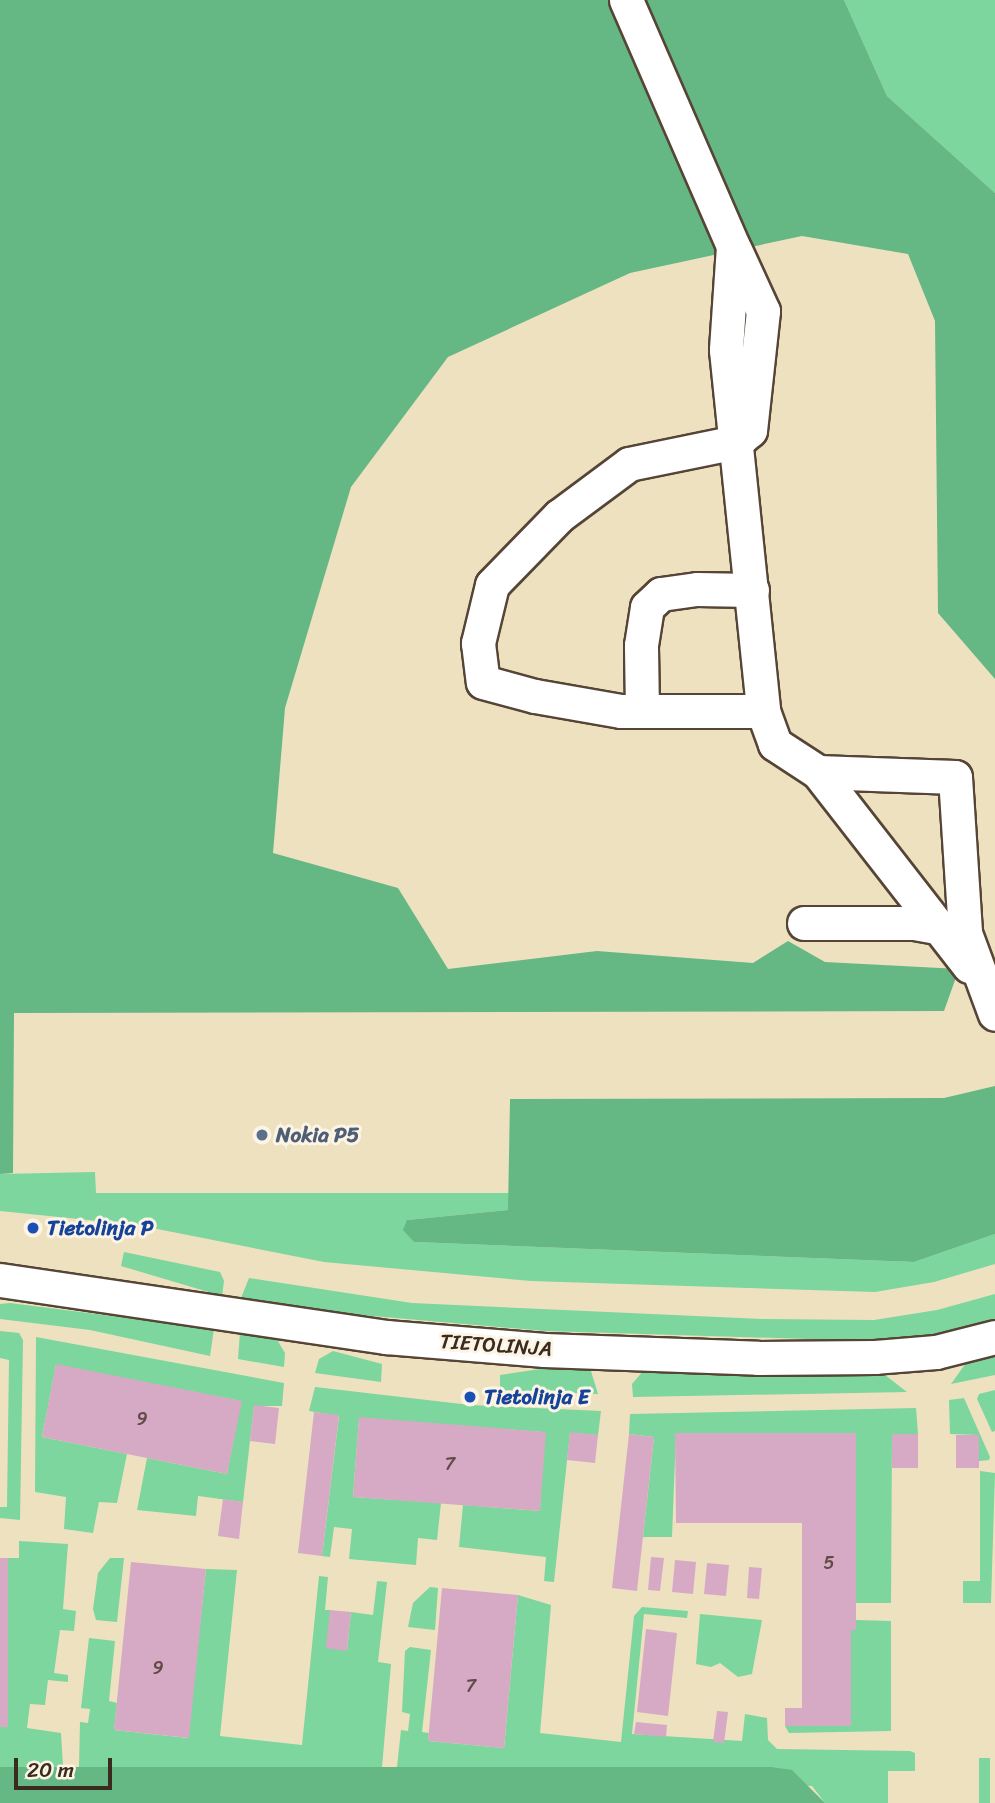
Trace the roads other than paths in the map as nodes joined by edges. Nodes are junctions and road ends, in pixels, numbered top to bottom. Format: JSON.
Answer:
{"nodes":[{"id":1,"x":626,"y":0,"type":"edge"},
{"id":2,"x":736,"y":442,"type":"junction"},
{"id":3,"x":752,"y":590,"type":"junction"},
{"id":4,"x":642,"y":711,"type":"junction"},
{"id":5,"x":763,"y":711,"type":"junction"},
{"id":6,"x":818,"y":772,"type":"junction"},
{"id":7,"x":804,"y":923,"type":"dead end"},
{"id":8,"x":941,"y":928,"type":"junction"},
{"id":9,"x":978,"y":978,"type":"junction"},
{"id":10,"x":995,"y":1014,"type":"edge"},
{"id":11,"x":0,"y":1280,"type":"edge"},
{"id":12,"x":995,"y":1338,"type":"edge"}],
"edges":[{"from":1,"to":2,"type":"street"},
{"from":2,"to":3,"type":"street"},
{"from":2,"to":4,"type":"street"},
{"from":3,"to":4,"type":"street"},
{"from":3,"to":5,"type":"street"},
{"from":4,"to":5,"type":"street"},
{"from":5,"to":6,"type":"street"},
{"from":6,"to":8,"type":"street"},
{"from":6,"to":9,"type":"street"},
{"from":7,"to":8,"type":"street"},
{"from":8,"to":9,"type":"street"},
{"from":9,"to":10,"type":"street"},
{"from":11,"to":12,"type":"street","name":"TIETOLINJA"}]}
